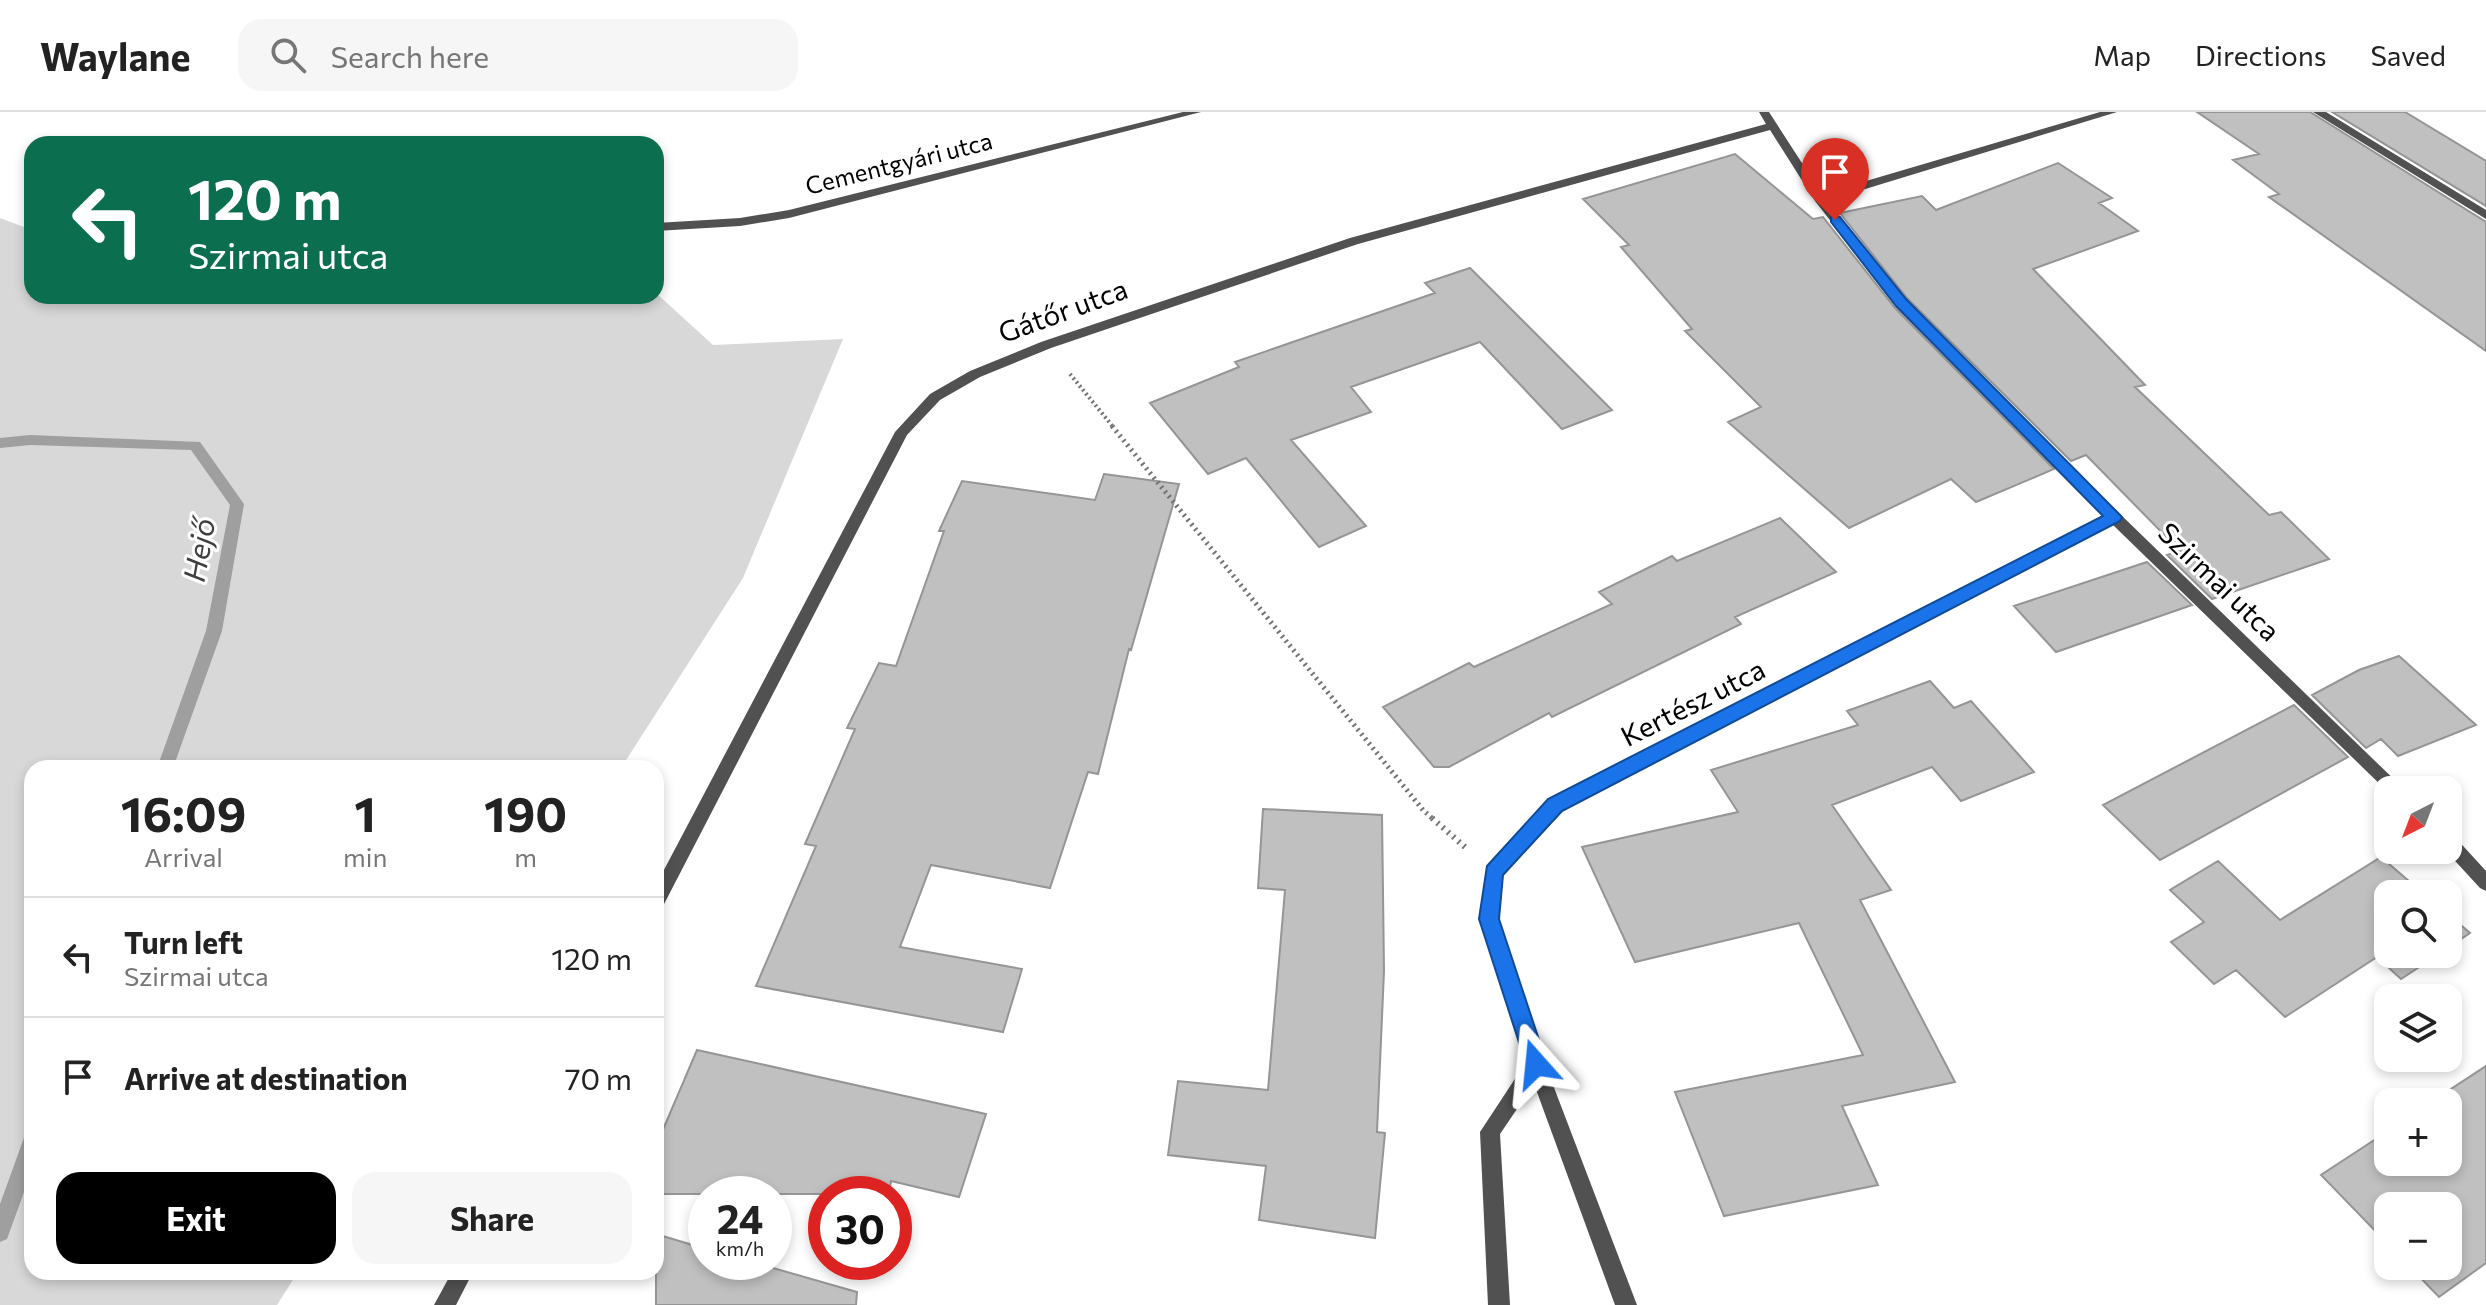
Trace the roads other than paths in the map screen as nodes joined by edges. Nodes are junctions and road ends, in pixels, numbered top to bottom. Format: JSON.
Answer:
{"nodes":[{"id":1,"x":1196,"y":112,"type":"edge"},
{"id":2,"x":2112,"y":112,"type":"edge"},
{"id":3,"x":2318,"y":112,"type":"edge"},
{"id":4,"x":1767,"y":119,"type":"edge"},
{"id":5,"x":1819,"y":199,"type":"junction"},
{"id":6,"x":2486,"y":215,"type":"edge"},
{"id":7,"x":664,"y":227,"type":"edge"},
{"id":8,"x":2114,"y":517,"type":"junction"},
{"id":9,"x":2382,"y":776,"type":"edge"},
{"id":10,"x":2462,"y":856,"type":"edge"},
{"id":11,"x":2486,"y":883,"type":"edge"},
{"id":12,"x":664,"y":887,"type":"edge"},
{"id":13,"x":1536,"y":1064,"type":"junction"},
{"id":14,"x":459,"y":1280,"type":"edge"},
{"id":15,"x":445,"y":1305,"type":"edge"},
{"id":16,"x":1499,"y":1305,"type":"edge"},
{"id":17,"x":1626,"y":1305,"type":"edge"}],
"edges":[{"from":1,"to":7,"type":"street","name":"Cementgyári utca"},
{"from":2,"to":5,"type":"street"},
{"from":3,"to":6,"type":"street"},
{"from":4,"to":5,"type":"street","name":"Szirmai utca"},
{"from":4,"to":12,"type":"street","name":"Gátőr utca"},
{"from":5,"to":8,"type":"street","name":"Szirmai utca"},
{"from":8,"to":9,"type":"street","name":"Szirmai utca"},
{"from":8,"to":13,"type":"street","name":"Kertész utca"},
{"from":10,"to":11,"type":"street"},
{"from":13,"to":16,"type":"street"},
{"from":13,"to":17,"type":"street"},
{"from":14,"to":15,"type":"street"}]}
